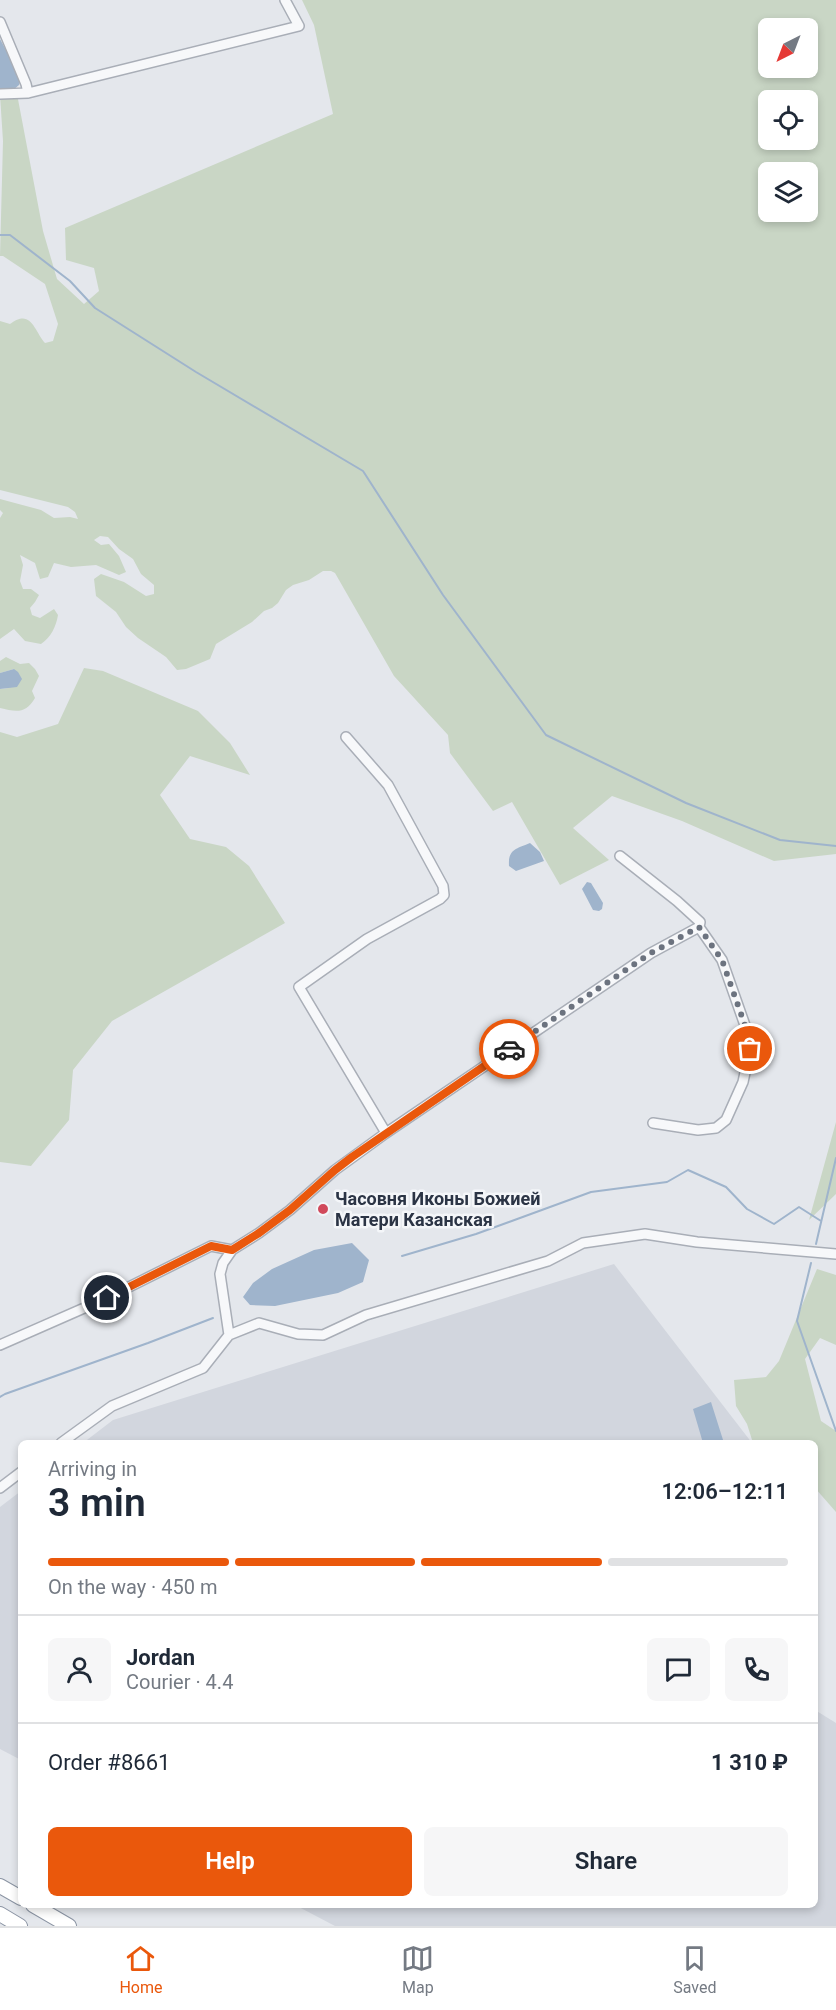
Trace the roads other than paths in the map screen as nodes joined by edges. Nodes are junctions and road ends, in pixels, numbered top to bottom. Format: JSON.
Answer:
{"nodes":[{"id":1,"x":285,"y":0,"type":"edge"},
{"id":2,"x":0,"y":22,"type":"edge"},
{"id":3,"x":28,"y":93,"type":"junction"},
{"id":4,"x":0,"y":94,"type":"edge"},
{"id":5,"x":346,"y":737,"type":"dead end"},
{"id":6,"x":620,"y":856,"type":"dead end"},
{"id":7,"x":699,"y":927,"type":"junction"},
{"id":8,"x":653,"y":1124,"type":"dead end"},
{"id":9,"x":386,"y":1133,"type":"junction"},
{"id":10,"x":232,"y":1250,"type":"junction"},
{"id":11,"x":836,"y":1254,"type":"edge"},
{"id":12,"x":229,"y":1335,"type":"junction"},
{"id":13,"x":0,"y":1345,"type":"edge"},
{"id":14,"x":65,"y":1440,"type":"edge"},
{"id":15,"x":18,"y":1474,"type":"edge"},
{"id":16,"x":0,"y":1488,"type":"edge"},
{"id":17,"x":0,"y":1878,"type":"edge"},
{"id":18,"x":0,"y":1886,"type":"edge"},
{"id":19,"x":18,"y":1895,"type":"edge"},
{"id":20,"x":18,"y":1896,"type":"edge"},
{"id":21,"x":38,"y":1908,"type":"edge"},
{"id":22,"x":0,"y":1914,"type":"edge"},
{"id":23,"x":20,"y":1926,"type":"edge"},
{"id":24,"x":69,"y":1926,"type":"edge"}],
"edges":[{"from":1,"to":3,"type":"street"},
{"from":2,"to":3,"type":"street"},
{"from":3,"to":4,"type":"street"},
{"from":5,"to":9,"type":"street"},
{"from":6,"to":7,"type":"street"},
{"from":7,"to":8,"type":"street"},
{"from":7,"to":9,"type":"street"},
{"from":9,"to":10,"type":"street"},
{"from":10,"to":12,"type":"street"},
{"from":10,"to":13,"type":"street"},
{"from":11,"to":12,"type":"street"},
{"from":12,"to":14,"type":"street"},
{"from":15,"to":16,"type":"street"},
{"from":17,"to":19,"type":"street"},
{"from":18,"to":20,"type":"highway"},
{"from":21,"to":24,"type":"highway"},
{"from":22,"to":23,"type":"highway"}]}
